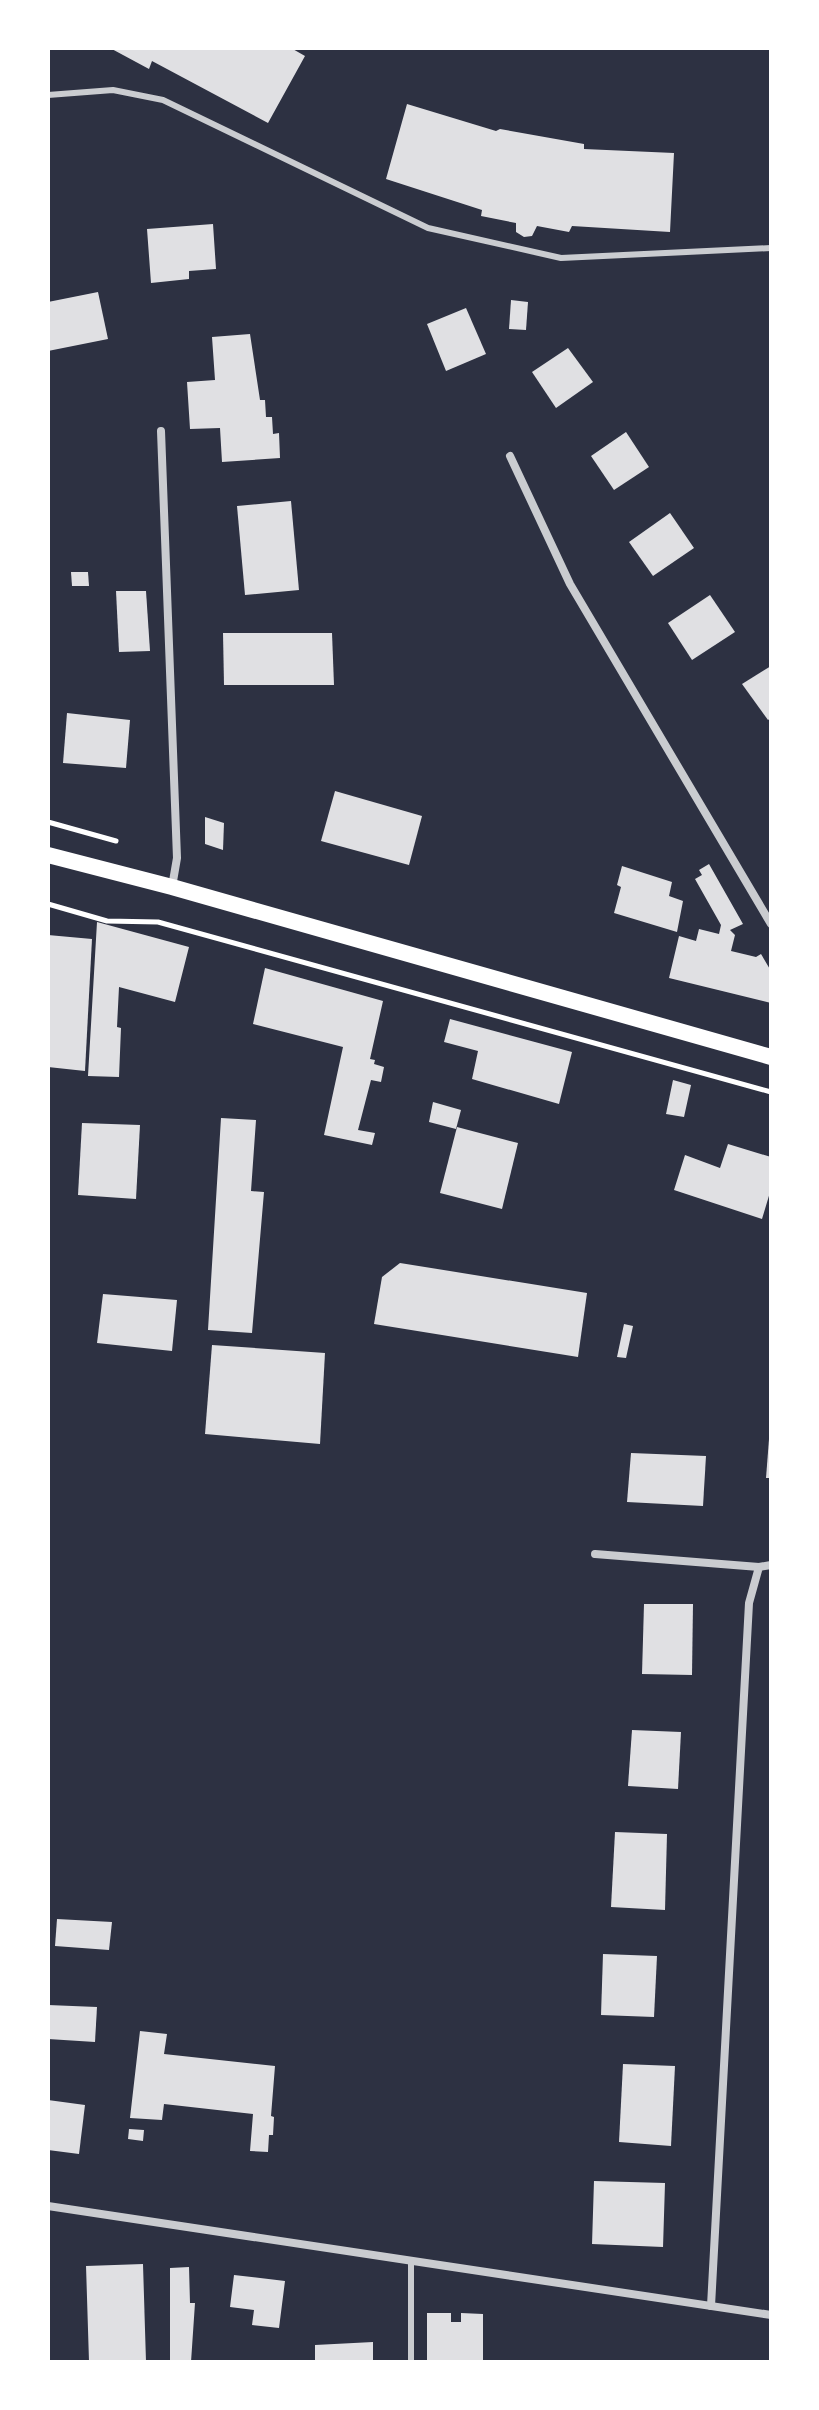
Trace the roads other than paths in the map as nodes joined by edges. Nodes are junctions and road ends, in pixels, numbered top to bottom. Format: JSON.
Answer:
{"nodes":[{"id":1,"x":48,"y":95,"type":"edge"},
{"id":2,"x":771,"y":248,"type":"edge"},
{"id":3,"x":161,"y":431,"type":"dead end"},
{"id":4,"x":510,"y":456,"type":"dead end"},
{"id":5,"x":48,"y":855,"type":"edge"},
{"id":6,"x":172,"y":887,"type":"junction"},
{"id":7,"x":771,"y":924,"type":"edge"},
{"id":8,"x":771,"y":1057,"type":"edge"},
{"id":9,"x":595,"y":1554,"type":"dead end"},
{"id":10,"x":771,"y":1565,"type":"edge"},
{"id":11,"x":759,"y":1567,"type":"junction"},
{"id":12,"x":48,"y":2206,"type":"edge"},
{"id":13,"x":411,"y":2260,"type":"junction"},
{"id":14,"x":711,"y":2306,"type":"junction"},
{"id":15,"x":771,"y":2315,"type":"edge"},
{"id":16,"x":411,"y":2362,"type":"edge"}],
"edges":[{"from":1,"to":2,"type":"lane"},
{"from":3,"to":6,"type":"street"},
{"from":4,"to":7,"type":"street"},
{"from":5,"to":6,"type":"main road"},
{"from":6,"to":8,"type":"main road"},
{"from":9,"to":11,"type":"street"},
{"from":10,"to":11,"type":"street"},
{"from":11,"to":14,"type":"street"},
{"from":12,"to":13,"type":"street"},
{"from":13,"to":14,"type":"street"},
{"from":13,"to":16,"type":"lane"},
{"from":14,"to":15,"type":"street"}]}
